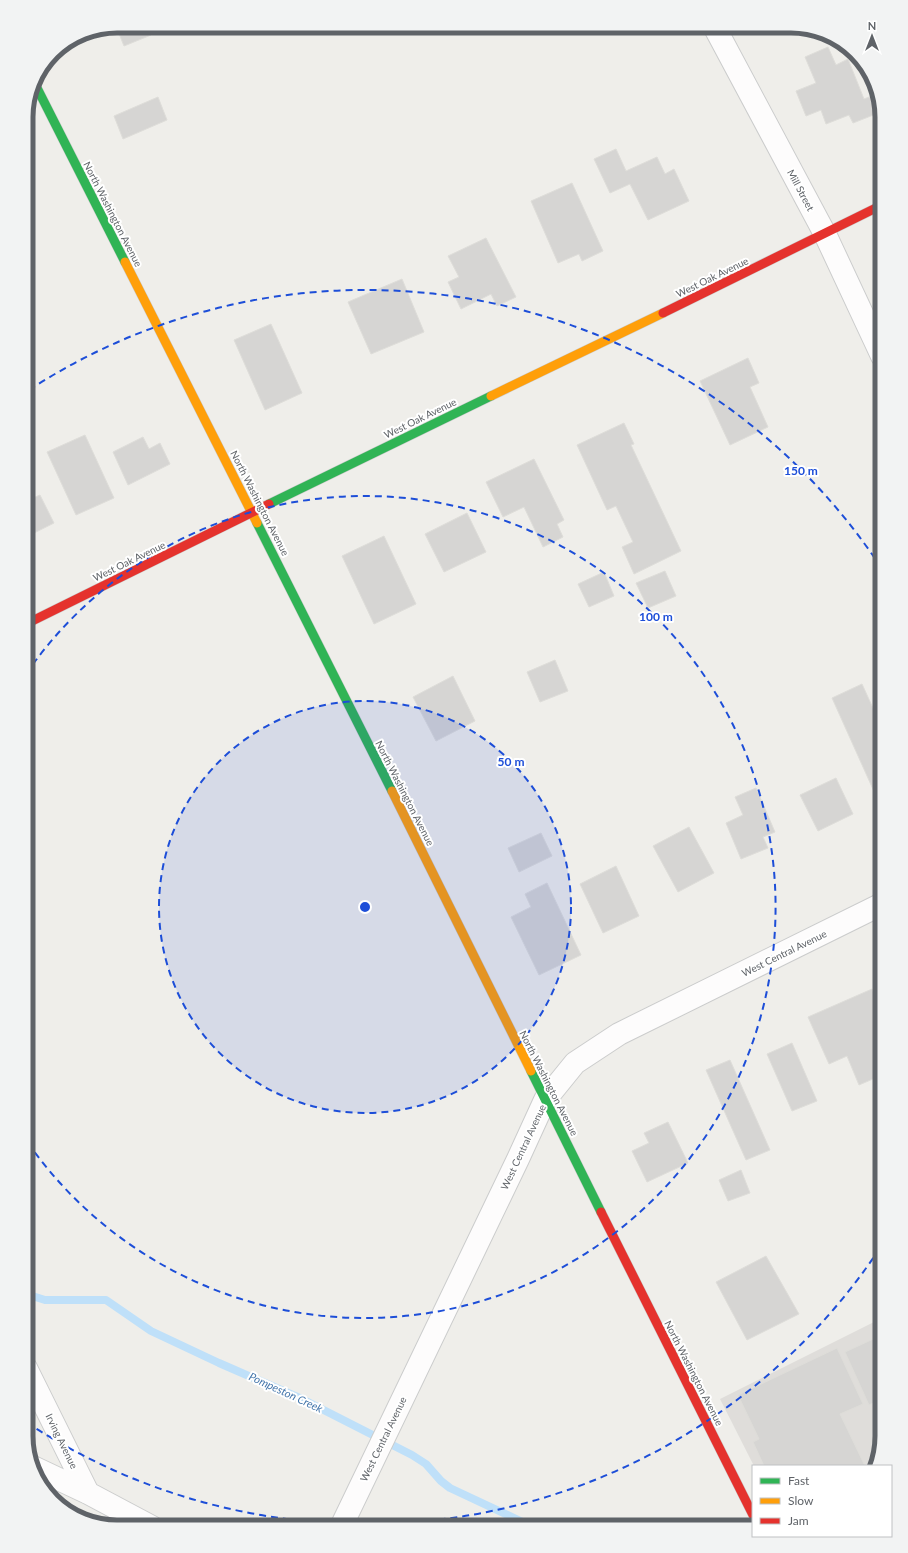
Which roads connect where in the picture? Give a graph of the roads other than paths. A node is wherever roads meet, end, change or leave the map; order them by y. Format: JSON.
{"nodes":[{"id":1,"x":718,"y":33,"type":"edge"},
{"id":2,"x":38,"y":89,"type":"edge"},
{"id":3,"x":875,"y":209,"type":"edge"},
{"id":4,"x":825,"y":234,"type":"junction"},
{"id":5,"x":875,"y":341,"type":"edge"},
{"id":6,"x":252,"y":512,"type":"junction"},
{"id":7,"x":33,"y":621,"type":"edge"},
{"id":8,"x":875,"y":907,"type":"edge"},
{"id":9,"x":545,"y":1100,"type":"junction"},
{"id":10,"x":33,"y":1382,"type":"edge"},
{"id":11,"x":41,"y":1471,"type":"edge"},
{"id":12,"x":88,"y":1493,"type":"junction"},
{"id":13,"x":752,"y":1513,"type":"edge"},
{"id":14,"x":139,"y":1520,"type":"edge"},
{"id":15,"x":344,"y":1520,"type":"edge"}],
"edges":[{"from":1,"to":4,"type":"street","name":"Mill Street"},
{"from":2,"to":6,"type":"street","name":"North Washington Avenue"},
{"from":3,"to":4,"type":"street","name":"West Oak Avenue"},
{"from":4,"to":5,"type":"street","name":"Mill Street"},
{"from":4,"to":6,"type":"street","name":"West Oak Avenue"},
{"from":6,"to":7,"type":"street","name":"West Oak Avenue"},
{"from":6,"to":9,"type":"street","name":"North Washington Avenue"},
{"from":8,"to":9,"type":"street","name":"West Central Avenue"},
{"from":9,"to":13,"type":"street","name":"North Washington Avenue"},
{"from":9,"to":15,"type":"street","name":"West Central Avenue"},
{"from":10,"to":12,"type":"street","name":"Irving Avenue"},
{"from":11,"to":12,"type":"street"},
{"from":12,"to":14,"type":"street"}]}
